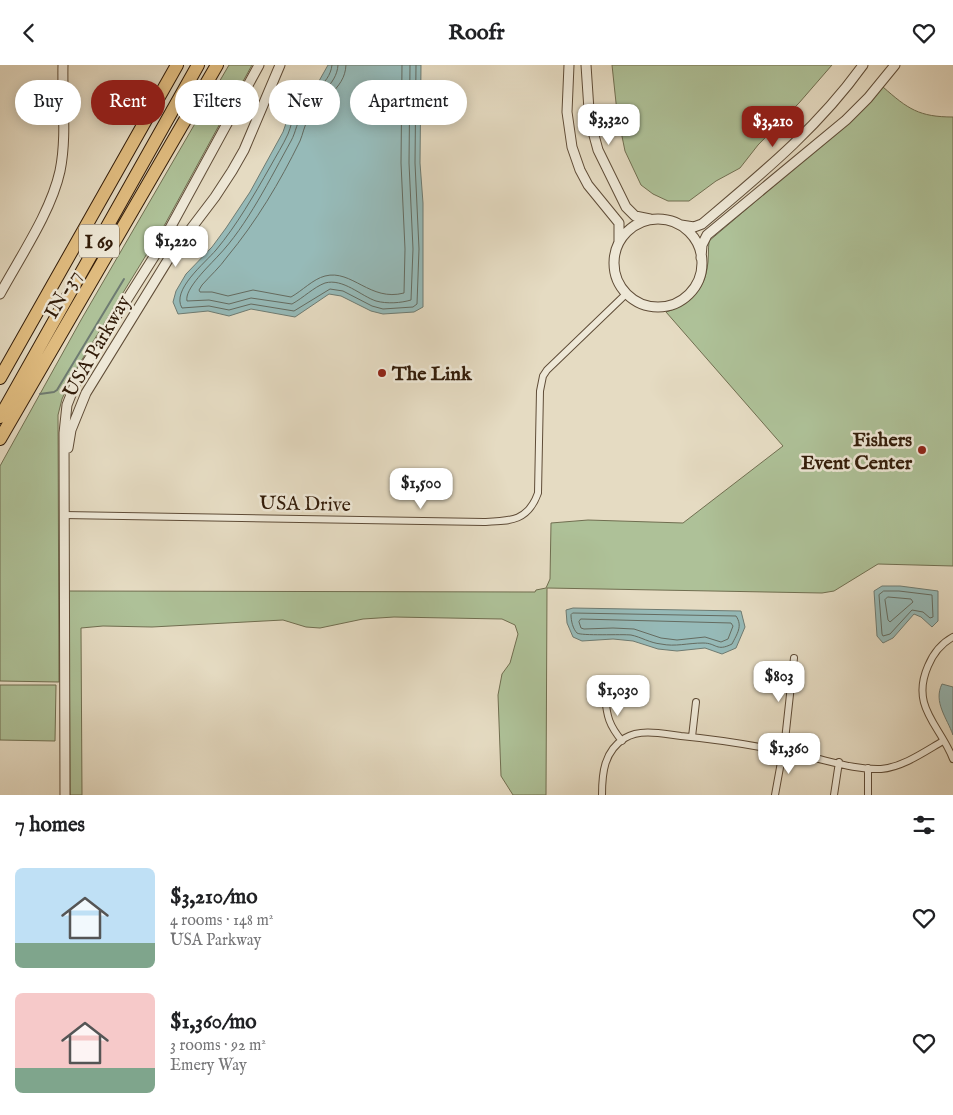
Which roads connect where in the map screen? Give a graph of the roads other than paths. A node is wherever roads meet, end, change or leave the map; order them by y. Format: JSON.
{"nodes":[{"id":1,"x":62,"y":65,"type":"edge"},
{"id":2,"x":177,"y":65,"type":"edge"},
{"id":3,"x":198,"y":65,"type":"edge"},
{"id":4,"x":217,"y":65,"type":"edge"},
{"id":5,"x":259,"y":65,"type":"edge"},
{"id":6,"x":280,"y":65,"type":"edge"},
{"id":7,"x":569,"y":65,"type":"edge"},
{"id":8,"x":586,"y":65,"type":"edge"},
{"id":9,"x":864,"y":65,"type":"edge"},
{"id":10,"x":895,"y":65,"type":"edge"},
{"id":11,"x":653,"y":220,"type":"junction"},
{"id":12,"x":674,"y":222,"type":"junction"},
{"id":13,"x":619,"y":242,"type":"junction"},
{"id":14,"x":701,"y":258,"type":"junction"},
{"id":15,"x":626,"y":294,"type":"junction"},
{"id":16,"x":0,"y":295,"type":"edge"},
{"id":17,"x":0,"y":378,"type":"edge"},
{"id":18,"x":0,"y":417,"type":"edge"},
{"id":19,"x":0,"y":439,"type":"edge"},
{"id":20,"x":64,"y":471,"type":"junction"},
{"id":21,"x":64,"y":515,"type":"junction"},
{"id":22,"x":953,"y":637,"type":"edge"},
{"id":23,"x":794,"y":658,"type":"dead end"},
{"id":24,"x":605,"y":697,"type":"dead end"},
{"id":25,"x":696,"y":702,"type":"dead end"},
{"id":26,"x":692,"y":737,"type":"junction"},
{"id":27,"x":622,"y":741,"type":"junction"},
{"id":28,"x":943,"y":741,"type":"junction"},
{"id":29,"x":783,"y":751,"type":"junction"},
{"id":30,"x":953,"y":759,"type":"edge"},
{"id":31,"x":839,"y":762,"type":"junction"},
{"id":32,"x":868,"y":768,"type":"junction"},
{"id":33,"x":65,"y":795,"type":"edge"},
{"id":34,"x":602,"y":795,"type":"edge"},
{"id":35,"x":775,"y":795,"type":"edge"},
{"id":36,"x":834,"y":795,"type":"edge"},
{"id":37,"x":868,"y":795,"type":"edge"}],
"edges":[{"from":1,"to":16,"type":"street"},
{"from":2,"to":17,"type":"highway","number":"I 69"},
{"from":3,"to":18,"type":"highway","number":"I 69"},
{"from":4,"to":19,"type":"highway","name":"IN-37"},
{"from":5,"to":20,"type":"street","name":"USA Parkway"},
{"from":6,"to":20,"type":"street","name":"USA Parkway"},
{"from":7,"to":13,"type":"street"},
{"from":8,"to":11,"type":"street"},
{"from":9,"to":12,"type":"street"},
{"from":10,"to":14,"type":"street"},
{"from":11,"to":12,"type":"street"},
{"from":11,"to":13,"type":"street"},
{"from":12,"to":14,"type":"street"},
{"from":13,"to":15,"type":"street"},
{"from":14,"to":15,"type":"street"},
{"from":15,"to":21,"type":"street","name":"USA Drive"},
{"from":20,"to":21,"type":"street","name":"USA Parkway"},
{"from":21,"to":33,"type":"street","name":"USA Parkway"},
{"from":22,"to":28,"type":"street"},
{"from":23,"to":29,"type":"street"},
{"from":24,"to":27,"type":"street"},
{"from":25,"to":26,"type":"street"},
{"from":26,"to":27,"type":"street"},
{"from":26,"to":29,"type":"street"},
{"from":27,"to":34,"type":"street"},
{"from":28,"to":30,"type":"street"},
{"from":28,"to":32,"type":"street"},
{"from":29,"to":31,"type":"street"},
{"from":29,"to":35,"type":"street"},
{"from":31,"to":32,"type":"street"},
{"from":31,"to":36,"type":"street"},
{"from":32,"to":37,"type":"street"}]}
